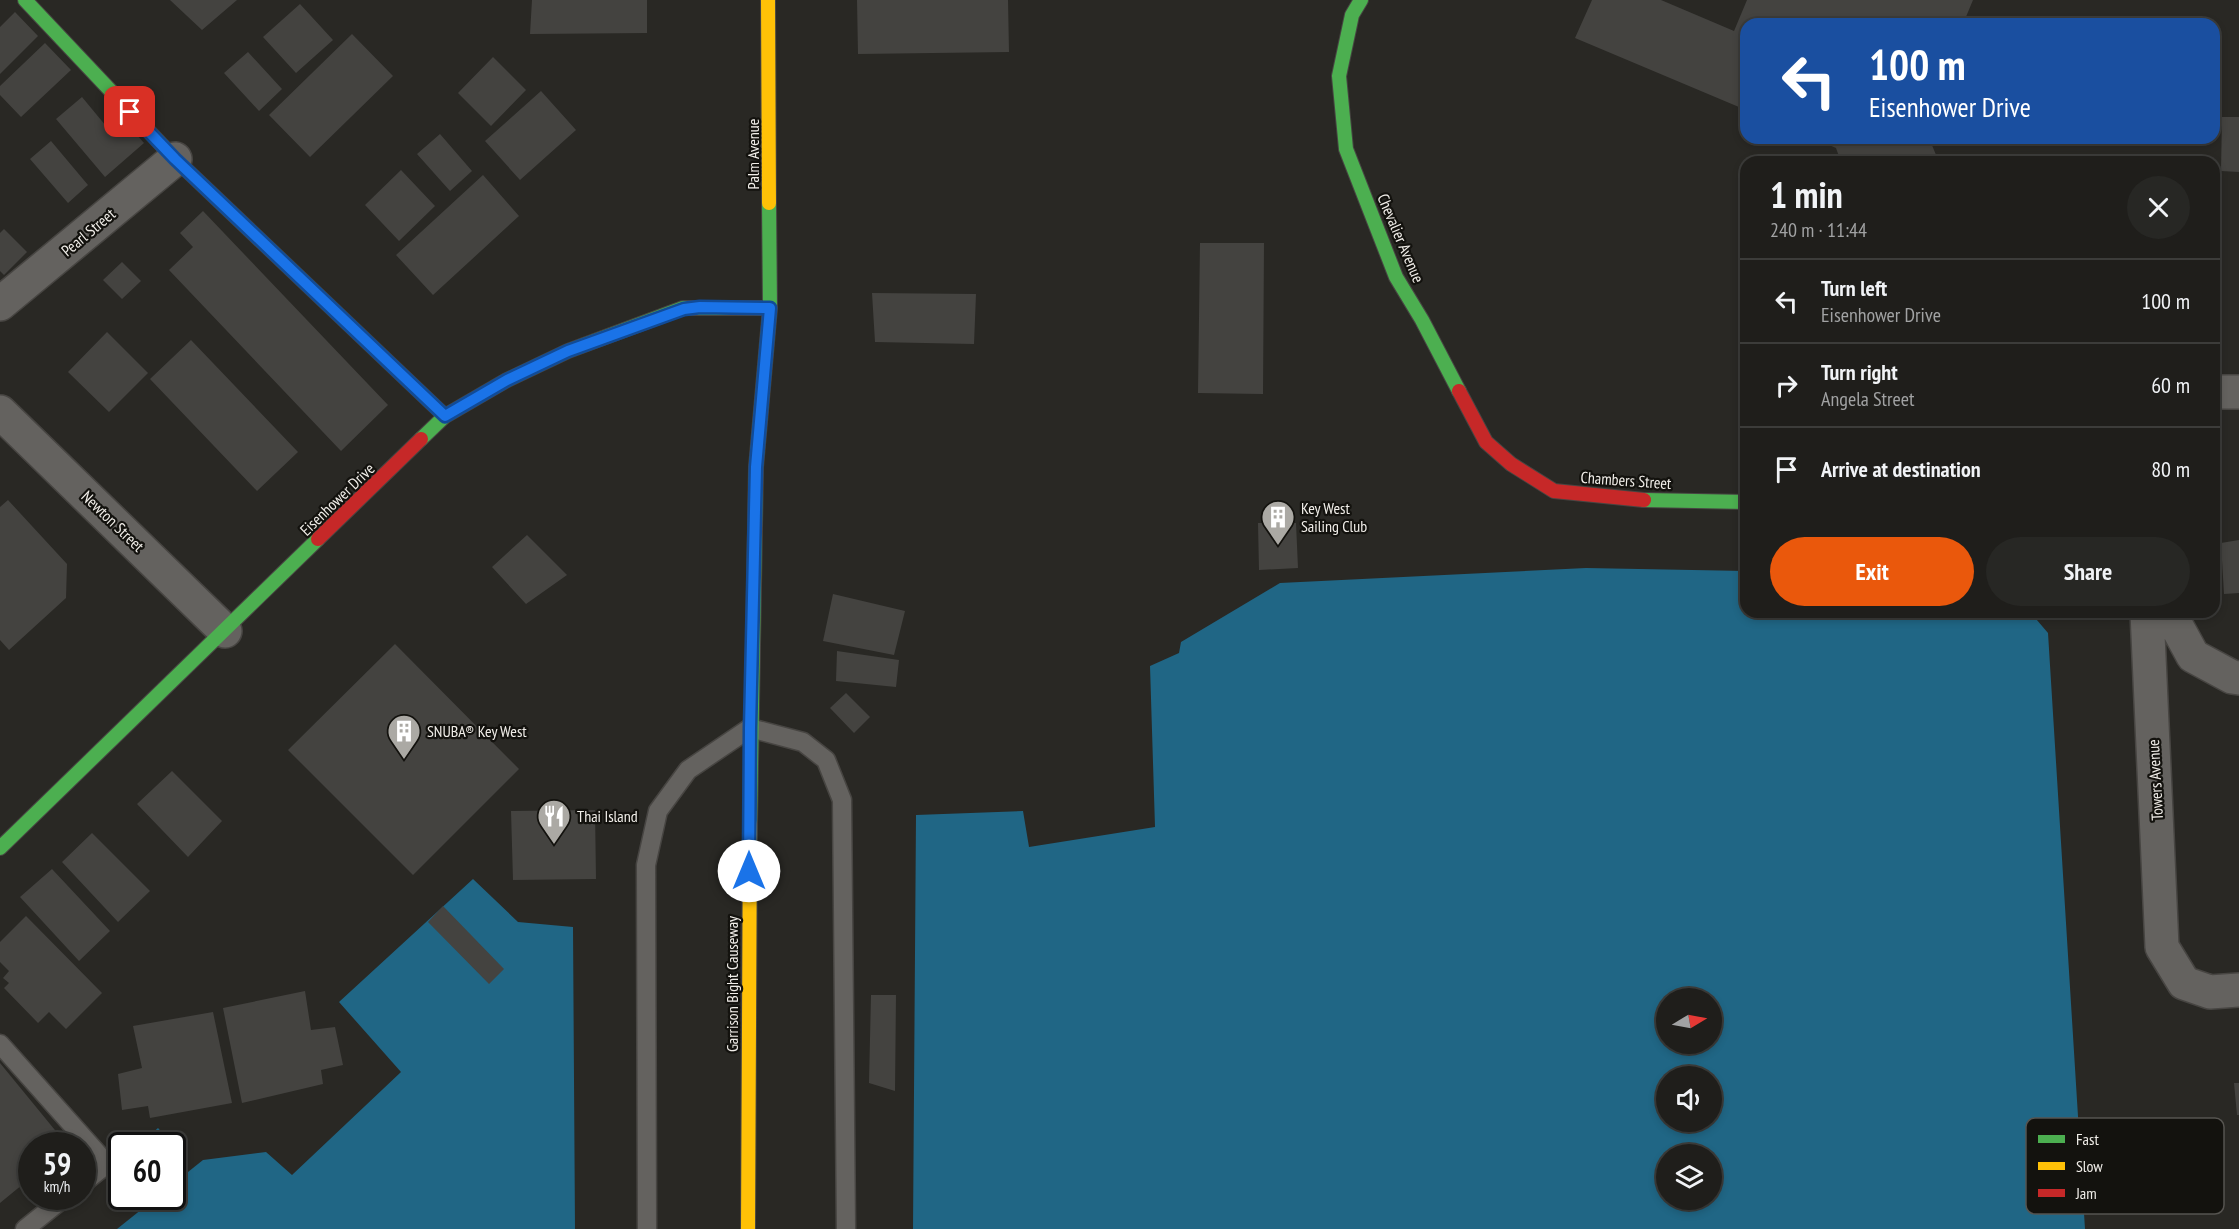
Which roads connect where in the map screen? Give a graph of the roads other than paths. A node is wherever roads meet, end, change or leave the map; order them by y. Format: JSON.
{"nodes":[{"id":1,"x":25,"y":0,"type":"edge"},
{"id":2,"x":768,"y":0,"type":"edge"},
{"id":3,"x":1361,"y":0,"type":"edge"},
{"id":4,"x":175,"y":159,"type":"junction"},
{"id":5,"x":0,"y":304,"type":"edge"},
{"id":6,"x":770,"y":308,"type":"junction"},
{"id":7,"x":2220,"y":392,"type":"edge"},
{"id":8,"x":2239,"y":392,"type":"edge"},
{"id":9,"x":0,"y":412,"type":"edge"},
{"id":10,"x":445,"y":416,"type":"junction"},
{"id":11,"x":1511,"y":464,"type":"joint"},
{"id":12,"x":1740,"y":502,"type":"edge"},
{"id":13,"x":2147,"y":618,"type":"edge"},
{"id":14,"x":2172,"y":618,"type":"edge"},
{"id":15,"x":225,"y":632,"type":"junction"},
{"id":16,"x":2239,"y":678,"type":"edge"},
{"id":17,"x":750,"y":728,"type":"junction"},
{"id":18,"x":0,"y":848,"type":"edge"},
{"id":19,"x":2239,"y":990,"type":"edge"},
{"id":20,"x":0,"y":1044,"type":"edge"},
{"id":21,"x":78,"y":1132,"type":"edge"},
{"id":22,"x":96,"y":1152,"type":"edge"},
{"id":23,"x":96,"y":1173,"type":"edge"},
{"id":24,"x":49,"y":1210,"type":"edge"},
{"id":25,"x":25,"y":1229,"type":"edge"},
{"id":26,"x":647,"y":1229,"type":"edge"},
{"id":27,"x":748,"y":1229,"type":"edge"},
{"id":28,"x":846,"y":1229,"type":"edge"}],
"edges":[{"from":1,"to":4,"type":"street"},
{"from":2,"to":6,"type":"street","name":"Palm Avenue"},
{"from":3,"to":11,"type":"street","name":"Chevalier Avenue"},
{"from":4,"to":5,"type":"street","name":"Pearl Street"},
{"from":4,"to":10,"type":"street"},
{"from":6,"to":10,"type":"street","name":"Eisenhower Drive"},
{"from":6,"to":17,"type":"street","name":"Garrison Bight Causeway"},
{"from":7,"to":8,"type":"street"},
{"from":9,"to":15,"type":"street","name":"Newton Street"},
{"from":10,"to":15,"type":"street","name":"Eisenhower Drive"},
{"from":11,"to":12,"type":"street","name":"Chambers Street"},
{"from":13,"to":19,"type":"street","name":"Towers Avenue"},
{"from":14,"to":16,"type":"street"},
{"from":15,"to":18,"type":"street","name":"Eisenhower Drive"},
{"from":17,"to":26,"type":"lane"},
{"from":17,"to":27,"type":"street","name":"Garrison Bight Causeway"},
{"from":17,"to":28,"type":"lane"},
{"from":20,"to":21,"type":"lane"},
{"from":22,"to":23,"type":"lane"},
{"from":24,"to":25,"type":"lane"}]}
